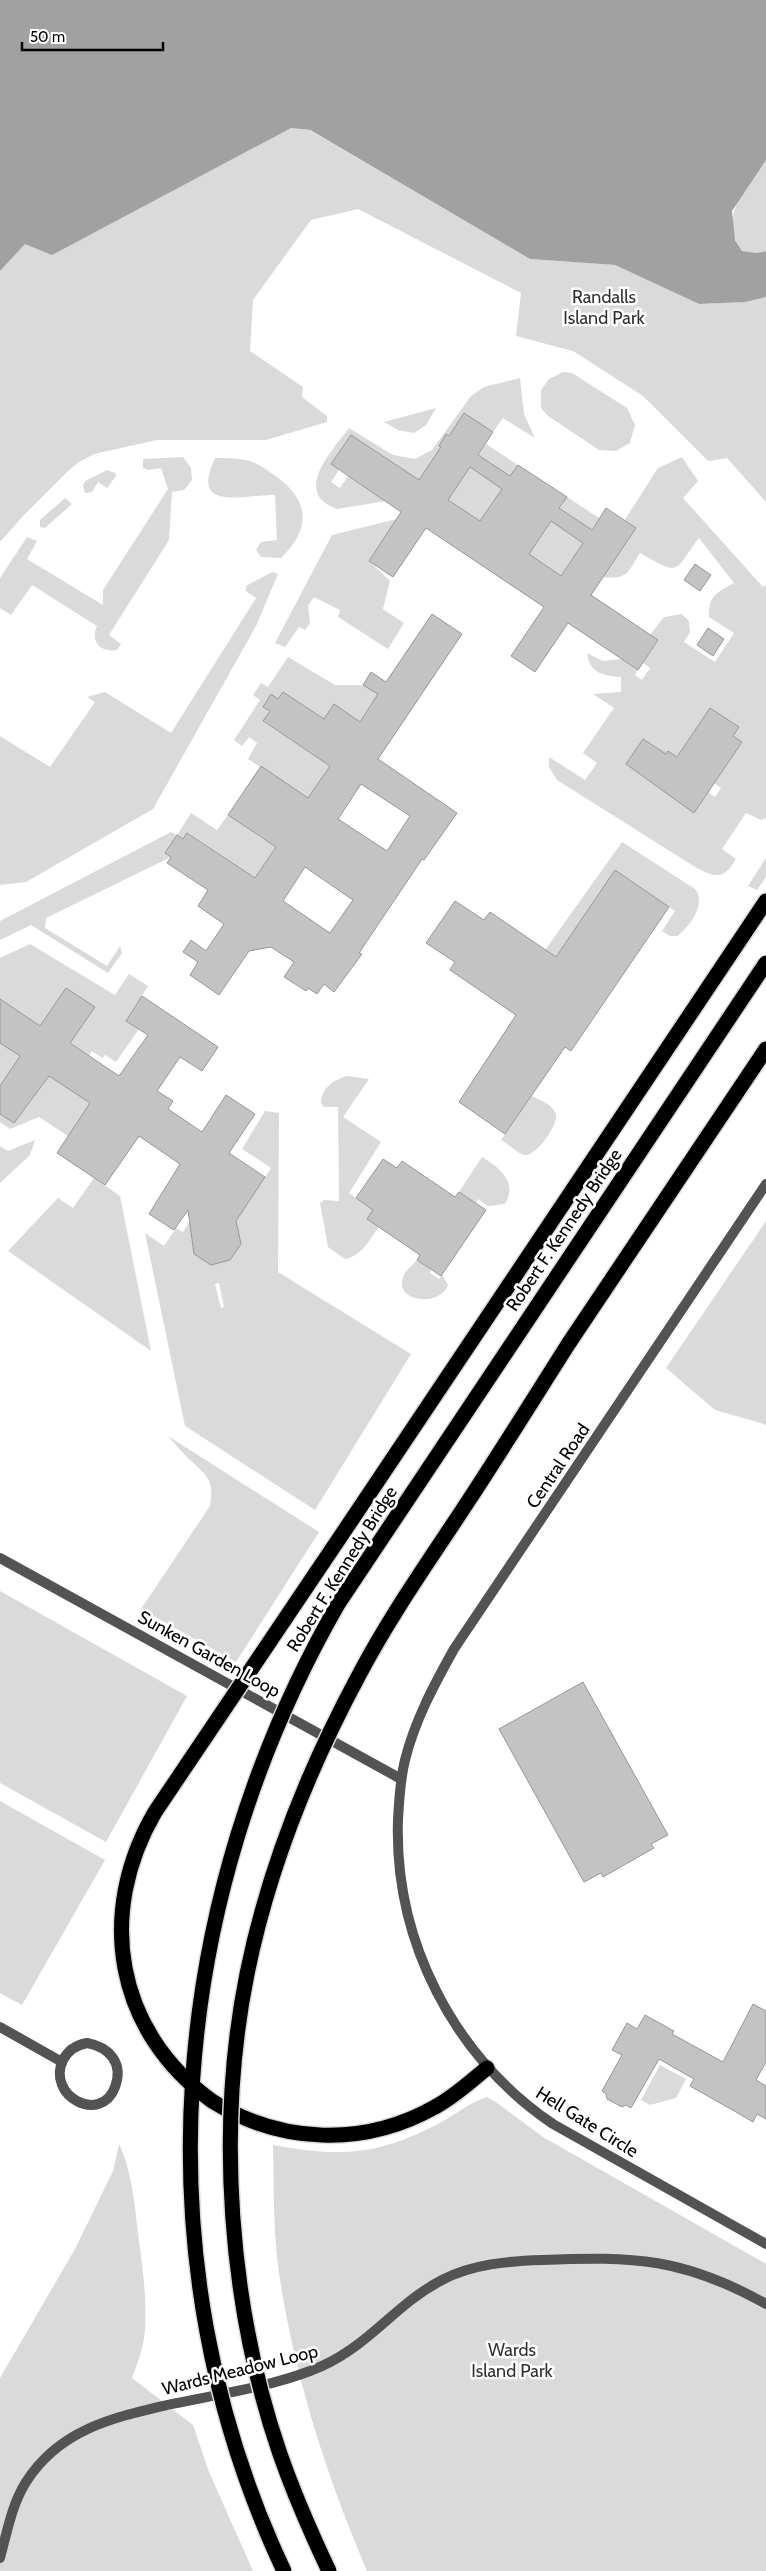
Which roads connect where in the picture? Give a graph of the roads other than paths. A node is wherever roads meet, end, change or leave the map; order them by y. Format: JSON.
{"nodes":[{"id":1,"x":766,"y":901,"type":"edge"},
{"id":2,"x":766,"y":963,"type":"edge"},
{"id":3,"x":766,"y":1049,"type":"edge"},
{"id":4,"x":766,"y":1184,"type":"edge"},
{"id":5,"x":0,"y":1558,"type":"edge"},
{"id":6,"x":401,"y":1779,"type":"junction"},
{"id":7,"x":0,"y":2027,"type":"edge"},
{"id":8,"x":62,"y":2062,"type":"junction"},
{"id":9,"x":487,"y":2068,"type":"junction"},
{"id":10,"x":766,"y":2244,"type":"edge"},
{"id":11,"x":766,"y":2304,"type":"edge"},
{"id":12,"x":0,"y":2558,"type":"edge"},
{"id":13,"x":284,"y":2571,"type":"edge"},
{"id":14,"x":329,"y":2571,"type":"edge"}],
"edges":[{"from":1,"to":9,"type":"highway","bridge":true},
{"from":2,"to":13,"type":"highway","name":"Robert F. Kennedy Bridge","bridge":true},
{"from":3,"to":14,"type":"highway","bridge":true},
{"from":4,"to":6,"type":"street","name":"Central Road"},
{"from":5,"to":6,"type":"street","name":"Sunken Garden Loop"},
{"from":6,"to":9,"type":"street","name":"Hell Gate Circle"},
{"from":7,"to":8,"type":"street"},
{"from":8,"to":8,"type":"street"},
{"from":9,"to":10,"type":"street","name":"Hell Gate Circle"},
{"from":11,"to":12,"type":"street","name":"Wards Meadow Loop"}]}
